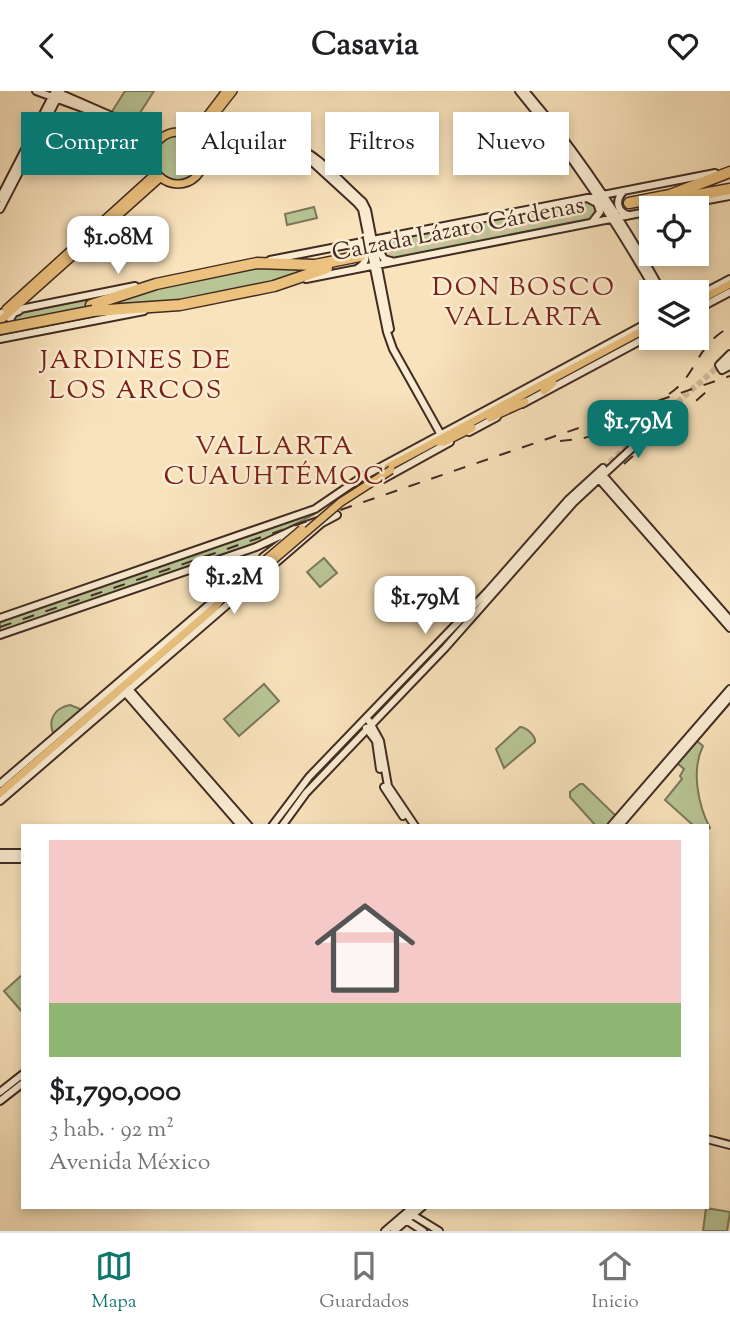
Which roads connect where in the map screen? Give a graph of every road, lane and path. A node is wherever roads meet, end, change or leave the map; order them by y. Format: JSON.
{"nodes":[{"id":1,"x":36,"y":91,"type":"edge"},
{"id":2,"x":226,"y":91,"type":"edge"},
{"id":3,"x":233,"y":91,"type":"edge"},
{"id":4,"x":519,"y":91,"type":"edge"},
{"id":5,"x":525,"y":91,"type":"edge"},
{"id":6,"x":57,"y":93,"type":"edge"},
{"id":7,"x":102,"y":112,"type":"edge"},
{"id":8,"x":211,"y":112,"type":"edge"},
{"id":9,"x":215,"y":112,"type":"edge"},
{"id":10,"x":311,"y":161,"type":"edge"},
{"id":11,"x":730,"y":171,"type":"edge"},
{"id":12,"x":715,"y":173,"type":"joint"},
{"id":13,"x":196,"y":175,"type":"edge"},
{"id":14,"x":158,"y":176,"type":"junction"},
{"id":15,"x":625,"y":191,"type":"junction"},
{"id":16,"x":730,"y":192,"type":"edge"},
{"id":17,"x":602,"y":196,"type":"junction"},
{"id":18,"x":0,"y":198,"type":"edge"},
{"id":19,"x":588,"y":199,"type":"junction"},
{"id":20,"x":709,"y":199,"type":"edge"},
{"id":21,"x":629,"y":208,"type":"junction"},
{"id":22,"x":0,"y":209,"type":"edge"},
{"id":23,"x":639,"y":209,"type":"edge"},
{"id":24,"x":616,"y":218,"type":"junction"},
{"id":25,"x":591,"y":223,"type":"junction"},
{"id":26,"x":404,"y":234,"type":"junction"},
{"id":27,"x":370,"y":241,"type":"junction"},
{"id":28,"x":349,"y":245,"type":"junction"},
{"id":29,"x":395,"y":261,"type":"junction"},
{"id":30,"x":257,"y":263,"type":"junction"},
{"id":31,"x":375,"y":265,"type":"junction"},
{"id":32,"x":356,"y":269,"type":"junction"},
{"id":33,"x":176,"y":279,"type":"junction"},
{"id":34,"x":650,"y":280,"type":"edge"},
{"id":35,"x":655,"y":280,"type":"edge"},
{"id":36,"x":729,"y":284,"type":"edge"},
{"id":37,"x":274,"y":286,"type":"junction"},
{"id":38,"x":709,"y":296,"type":"edge"},
{"id":39,"x":180,"y":305,"type":"junction"},
{"id":40,"x":34,"y":306,"type":"junction"},
{"id":41,"x":92,"y":308,"type":"junction"},
{"id":42,"x":12,"y":311,"type":"junction"},
{"id":43,"x":0,"y":317,"type":"edge"},
{"id":44,"x":0,"y":329,"type":"edge"},
{"id":45,"x":37,"y":332,"type":"junction"},
{"id":46,"x":639,"y":334,"type":"edge"},
{"id":47,"x":639,"y":334,"type":"edge"},
{"id":48,"x":639,"y":335,"type":"edge"},
{"id":49,"x":639,"y":335,"type":"edge"},
{"id":50,"x":0,"y":339,"type":"edge"},
{"id":51,"x":553,"y":383,"type":"junction"},
{"id":52,"x":544,"y":391,"type":"junction"},
{"id":53,"x":525,"y":402,"type":"junction"},
{"id":54,"x":490,"y":418,"type":"dead end"},
{"id":55,"x":660,"y":422,"type":"dead end"},
{"id":56,"x":456,"y":425,"type":"joint"},
{"id":57,"x":472,"y":428,"type":"dead end"},
{"id":58,"x":440,"y":437,"type":"junction"},
{"id":59,"x":600,"y":472,"type":"junction"},
{"id":60,"x":608,"y":486,"type":"junction"},
{"id":61,"x":344,"y":489,"type":"junction"},
{"id":62,"x":574,"y":502,"type":"junction"},
{"id":63,"x":308,"y":535,"type":"junction"},
{"id":64,"x":222,"y":542,"type":"junction"},
{"id":65,"x":224,"y":558,"type":"junction"},
{"id":66,"x":0,"y":618,"type":"edge"},
{"id":67,"x":730,"y":620,"type":"edge"},
{"id":68,"x":459,"y":621,"type":"junction"},
{"id":69,"x":730,"y":628,"type":"edge"},
{"id":70,"x":0,"y":635,"type":"edge"},
{"id":71,"x":437,"y":644,"type":"junction"},
{"id":72,"x":445,"y":648,"type":"junction"},
{"id":73,"x":424,"y":669,"type":"junction"},
{"id":74,"x":123,"y":687,"type":"junction"},
{"id":75,"x":730,"y":689,"type":"edge"},
{"id":76,"x":730,"y":697,"type":"edge"},
{"id":77,"x":91,"y":723,"type":"junction"},
{"id":78,"x":367,"y":724,"type":"junction"},
{"id":79,"x":78,"y":726,"type":"junction"},
{"id":80,"x":0,"y":784,"type":"edge"},
{"id":81,"x":0,"y":793,"type":"edge"},
{"id":82,"x":0,"y":801,"type":"edge"},
{"id":83,"x":239,"y":824,"type":"edge"},
{"id":84,"x":247,"y":824,"type":"edge"},
{"id":85,"x":273,"y":824,"type":"edge"},
{"id":86,"x":283,"y":824,"type":"edge"},
{"id":87,"x":411,"y":824,"type":"edge"},
{"id":88,"x":613,"y":824,"type":"edge"},
{"id":89,"x":621,"y":824,"type":"edge"},
{"id":90,"x":0,"y":853,"type":"edge"},
{"id":91,"x":21,"y":853,"type":"edge"},
{"id":92,"x":0,"y":859,"type":"edge"},
{"id":93,"x":21,"y":859,"type":"edge"},
{"id":94,"x":21,"y":1076,"type":"edge"},
{"id":95,"x":21,"y":1085,"type":"edge"},
{"id":96,"x":0,"y":1092,"type":"edge"},
{"id":97,"x":0,"y":1101,"type":"edge"},
{"id":98,"x":709,"y":1140,"type":"edge"},
{"id":99,"x":730,"y":1145,"type":"edge"},
{"id":100,"x":412,"y":1211,"type":"edge"},
{"id":101,"x":404,"y":1219,"type":"junction"},
{"id":102,"x":385,"y":1231,"type":"edge"},
{"id":103,"x":394,"y":1231,"type":"edge"},
{"id":104,"x":423,"y":1231,"type":"edge"},
{"id":105,"x":439,"y":1231,"type":"edge"}],
"edges":[{"from":1,"to":6,"type":"street"},
{"from":2,"to":8,"type":"main road"},
{"from":3,"to":9,"type":"main road"},
{"from":4,"to":17,"type":"street"},
{"from":5,"to":17,"type":"street"},
{"from":6,"to":7,"type":"street"},
{"from":6,"to":18,"type":"street"},
{"from":6,"to":22,"type":"street"},
{"from":10,"to":27,"type":"street"},
{"from":11,"to":12,"type":"highway"},
{"from":11,"to":21,"type":"highway","name":"Calzada Lázaro Cárdenas"},
{"from":12,"to":15,"type":"street","name":"Calzada Lázaro Cárdenas"},
{"from":13,"to":14,"type":"main road"},
{"from":14,"to":42,"type":"main road"},
{"from":14,"to":43,"type":"main road"},
{"from":15,"to":17,"type":"street","name":"Calzada Lázaro Cárdenas"},
{"from":15,"to":21,"type":"street"},
{"from":16,"to":20,"type":"highway"},
{"from":16,"to":21,"type":"highway","name":"Calzada Lázaro Cárdenas"},
{"from":17,"to":19,"type":"street","name":"Calzada Lázaro Cárdenas"},
{"from":17,"to":24,"type":"street"},
{"from":19,"to":25,"type":"street"},
{"from":19,"to":26,"type":"street","name":"Calzada Lázaro Cárdenas"},
{"from":21,"to":23,"type":"street","name":"Calzada Lázaro Cárdenas"},
{"from":21,"to":24,"type":"street","name":"Calzada Lázaro Cárdenas"},
{"from":24,"to":25,"type":"street","name":"Calzada Lázaro Cárdenas"},
{"from":24,"to":34,"type":"street"},
{"from":24,"to":35,"type":"street"},
{"from":25,"to":29,"type":"street","name":"Calzada Lázaro Cárdenas"},
{"from":26,"to":27,"type":"street","name":"Calzada Lázaro Cárdenas"},
{"from":26,"to":29,"type":"street"},
{"from":27,"to":28,"type":"street","name":"Calzada Lázaro Cárdenas"},
{"from":27,"to":31,"type":"street"},
{"from":28,"to":30,"type":"street","name":"Calzada Lázaro Cárdenas"},
{"from":28,"to":32,"type":"street"},
{"from":29,"to":31,"type":"street","name":"Calzada Lázaro Cárdenas"},
{"from":30,"to":33,"type":"highway","name":"Calzada Lázaro Cárdenas"},
{"from":30,"to":37,"type":"highway","name":"Calzada Lázaro Cárdenas"},
{"from":31,"to":32,"type":"street","name":"Calzada Lázaro Cárdenas"},
{"from":31,"to":58,"type":"street"},
{"from":32,"to":37,"type":"street","name":"Calzada Lázaro Cárdenas"},
{"from":33,"to":40,"type":"street","name":"Calzada Lázaro Cárdenas"},
{"from":33,"to":41,"type":"highway","name":"Calzada Lázaro Cárdenas"},
{"from":36,"to":38,"type":"main road"},
{"from":37,"to":39,"type":"highway","name":"Calzada Lázaro Cárdenas"},
{"from":39,"to":41,"type":"highway","name":"Calzada Lázaro Cárdenas"},
{"from":39,"to":45,"type":"street","name":"Calzada Lázaro Cárdenas"},
{"from":40,"to":42,"type":"street","name":"Calzada Lázaro Cárdenas"},
{"from":40,"to":45,"type":"street"},
{"from":41,"to":43,"type":"highway","name":"Calzada Lázaro Cárdenas"},
{"from":41,"to":44,"type":"highway","name":"Calzada Lázaro Cárdenas","bridge":true},
{"from":42,"to":43,"type":"main road"},
{"from":45,"to":50,"type":"street","name":"Calzada Lázaro Cárdenas"},
{"from":46,"to":56,"type":"street"},
{"from":47,"to":58,"type":"main road"},
{"from":48,"to":51,"type":"main road"},
{"from":49,"to":52,"type":"street"},
{"from":51,"to":52,"type":"main road"},
{"from":51,"to":58,"type":"main road"},
{"from":52,"to":53,"type":"street"},
{"from":53,"to":54,"type":"main road"},
{"from":53,"to":61,"type":"street"},
{"from":55,"to":59,"type":"street"},
{"from":56,"to":58,"type":"main road"},
{"from":57,"to":58,"type":"main road"},
{"from":58,"to":61,"type":"street"},
{"from":58,"to":74,"type":"main road","bridge":true},
{"from":59,"to":60,"type":"street"},
{"from":59,"to":62,"type":"street"},
{"from":59,"to":62,"type":"street"},
{"from":59,"to":68,"type":"street"},
{"from":60,"to":67,"type":"street"},
{"from":60,"to":69,"type":"street"},
{"from":61,"to":64,"type":"street"},
{"from":62,"to":72,"type":"street"},
{"from":63,"to":65,"type":"street"},
{"from":63,"to":74,"type":"street"},
{"from":63,"to":74,"type":"street"},
{"from":64,"to":65,"type":"street"},
{"from":64,"to":66,"type":"street"},
{"from":65,"to":70,"type":"street"},
{"from":68,"to":71,"type":"street"},
{"from":68,"to":72,"type":"street"},
{"from":71,"to":73,"type":"street"},
{"from":71,"to":78,"type":"street"},
{"from":72,"to":73,"type":"street"},
{"from":73,"to":78,"type":"street"},
{"from":74,"to":77,"type":"street"},
{"from":74,"to":79,"type":"main road"},
{"from":74,"to":80,"type":"street"},
{"from":74,"to":83,"type":"street"},
{"from":74,"to":84,"type":"street"},
{"from":75,"to":88,"type":"street"},
{"from":76,"to":89,"type":"street"},
{"from":77,"to":79,"type":"main road"},
{"from":77,"to":82,"type":"street"},
{"from":78,"to":85,"type":"street"},
{"from":78,"to":86,"type":"street"},
{"from":78,"to":87,"type":"street"},
{"from":79,"to":81,"type":"main road"},
{"from":90,"to":91,"type":"street"},
{"from":92,"to":93,"type":"street"},
{"from":94,"to":96,"type":"street"},
{"from":95,"to":97,"type":"street"},
{"from":98,"to":99,"type":"street"},
{"from":100,"to":101,"type":"street"},
{"from":100,"to":105,"type":"street"},
{"from":101,"to":102,"type":"street"},
{"from":101,"to":103,"type":"street"},
{"from":101,"to":104,"type":"street"}]}
